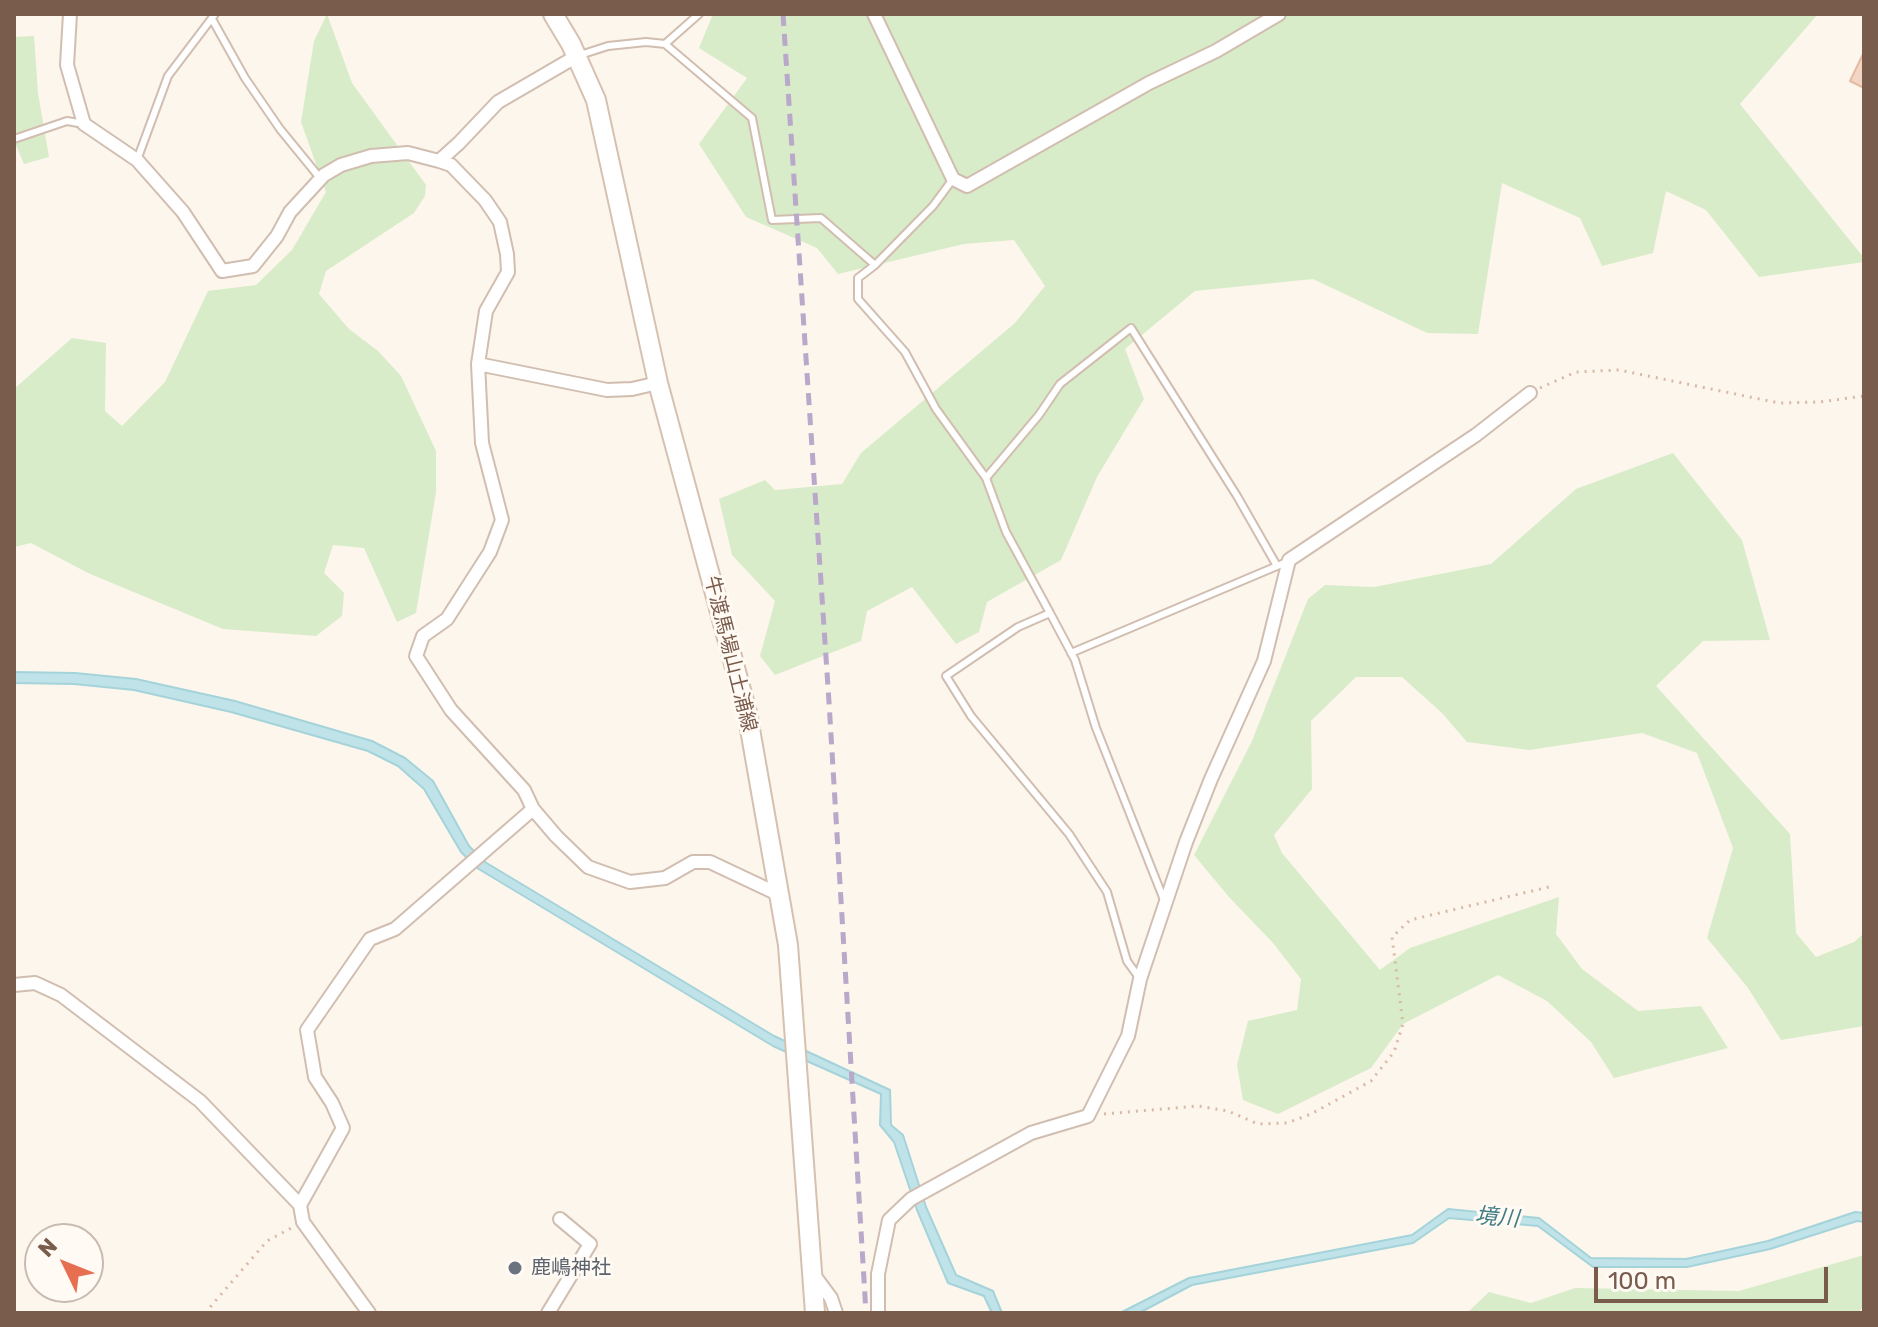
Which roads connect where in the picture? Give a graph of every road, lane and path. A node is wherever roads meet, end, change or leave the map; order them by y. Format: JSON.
{"nodes":[{"id":1,"x":70,"y":14,"type":"edge"},
{"id":2,"x":553,"y":14,"type":"edge"},
{"id":3,"x":699,"y":14,"type":"edge"},
{"id":4,"x":874,"y":14,"type":"edge"},
{"id":5,"x":1279,"y":14,"type":"edge"},
{"id":6,"x":214,"y":17,"type":"edge"},
{"id":7,"x":665,"y":44,"type":"junction"},
{"id":8,"x":577,"y":56,"type":"junction"},
{"id":9,"x":84,"y":124,"type":"junction"},
{"id":10,"x":14,"y":139,"type":"edge"},
{"id":11,"x":137,"y":160,"type":"junction"},
{"id":12,"x":439,"y":161,"type":"junction"},
{"id":13,"x":320,"y":178,"type":"junction"},
{"id":14,"x":953,"y":179,"type":"junction"},
{"id":15,"x":875,"y":265,"type":"junction"},
{"id":16,"x":478,"y":364,"type":"junction"},
{"id":17,"x":658,"y":383,"type":"junction"},
{"id":18,"x":1530,"y":393,"type":"joint"},
{"id":19,"x":1864,"y":396,"type":"edge"},
{"id":20,"x":986,"y":478,"type":"junction"},
{"id":21,"x":1283,"y":563,"type":"junction"},
{"id":22,"x":1050,"y":613,"type":"junction"},
{"id":23,"x":1071,"y":653,"type":"junction"},
{"id":24,"x":533,"y":809,"type":"junction"},
{"id":25,"x":1553,"y":886,"type":"dead end"},
{"id":26,"x":780,"y":895,"type":"junction"},
{"id":27,"x":1165,"y":903,"type":"junction"},
{"id":28,"x":1140,"y":979,"type":"junction"},
{"id":29,"x":14,"y":985,"type":"edge"},
{"id":30,"x":1088,"y":1116,"type":"junction"},
{"id":31,"x":300,"y":1205,"type":"junction"},
{"id":32,"x":560,"y":1219,"type":"dead end"},
{"id":33,"x":303,"y":1222,"type":"junction"},
{"id":34,"x":814,"y":1275,"type":"junction"},
{"id":35,"x":205,"y":1313,"type":"edge"},
{"id":36,"x":369,"y":1313,"type":"edge"},
{"id":37,"x":548,"y":1313,"type":"edge"},
{"id":38,"x":815,"y":1313,"type":"edge"},
{"id":39,"x":836,"y":1313,"type":"edge"},
{"id":40,"x":878,"y":1313,"type":"edge"}],
"edges":[{"from":1,"to":9,"type":"street"},
{"from":2,"to":8,"type":"main road","name":"牛渡馬場山土浦線"},
{"from":3,"to":7,"type":"lane"},
{"from":4,"to":14,"type":"street"},
{"from":5,"to":14,"type":"street"},
{"from":6,"to":11,"type":"lane"},
{"from":6,"to":13,"type":"lane"},
{"from":7,"to":8,"type":"lane"},
{"from":7,"to":15,"type":"lane"},
{"from":8,"to":12,"type":"street"},
{"from":8,"to":17,"type":"main road","name":"牛渡馬場山土浦線"},
{"from":9,"to":10,"type":"lane"},
{"from":9,"to":11,"type":"street"},
{"from":11,"to":13,"type":"street"},
{"from":12,"to":13,"type":"street"},
{"from":12,"to":16,"type":"street"},
{"from":14,"to":15,"type":"lane"},
{"from":15,"to":20,"type":"lane"},
{"from":16,"to":17,"type":"street"},
{"from":16,"to":24,"type":"street"},
{"from":17,"to":26,"type":"main road","name":"牛渡馬場山土浦線"},
{"from":18,"to":19,"type":"path"},
{"from":18,"to":21,"type":"street"},
{"from":20,"to":21,"type":"lane"},
{"from":20,"to":22,"type":"lane"},
{"from":21,"to":23,"type":"lane"},
{"from":21,"to":27,"type":"street"},
{"from":22,"to":23,"type":"lane"},
{"from":22,"to":28,"type":"lane"},
{"from":23,"to":27,"type":"lane"},
{"from":24,"to":26,"type":"street"},
{"from":24,"to":31,"type":"street"},
{"from":25,"to":30,"type":"path"},
{"from":26,"to":34,"type":"main road","name":"牛渡馬場山土浦線"},
{"from":27,"to":28,"type":"street"},
{"from":28,"to":30,"type":"street"},
{"from":29,"to":31,"type":"street"},
{"from":30,"to":40,"type":"street"},
{"from":31,"to":33,"type":"street"},
{"from":32,"to":37,"type":"street"},
{"from":33,"to":35,"type":"path"},
{"from":33,"to":36,"type":"street"},
{"from":34,"to":38,"type":"main road","name":"牛渡馬場山土浦線"},
{"from":34,"to":39,"type":"street"}]}
